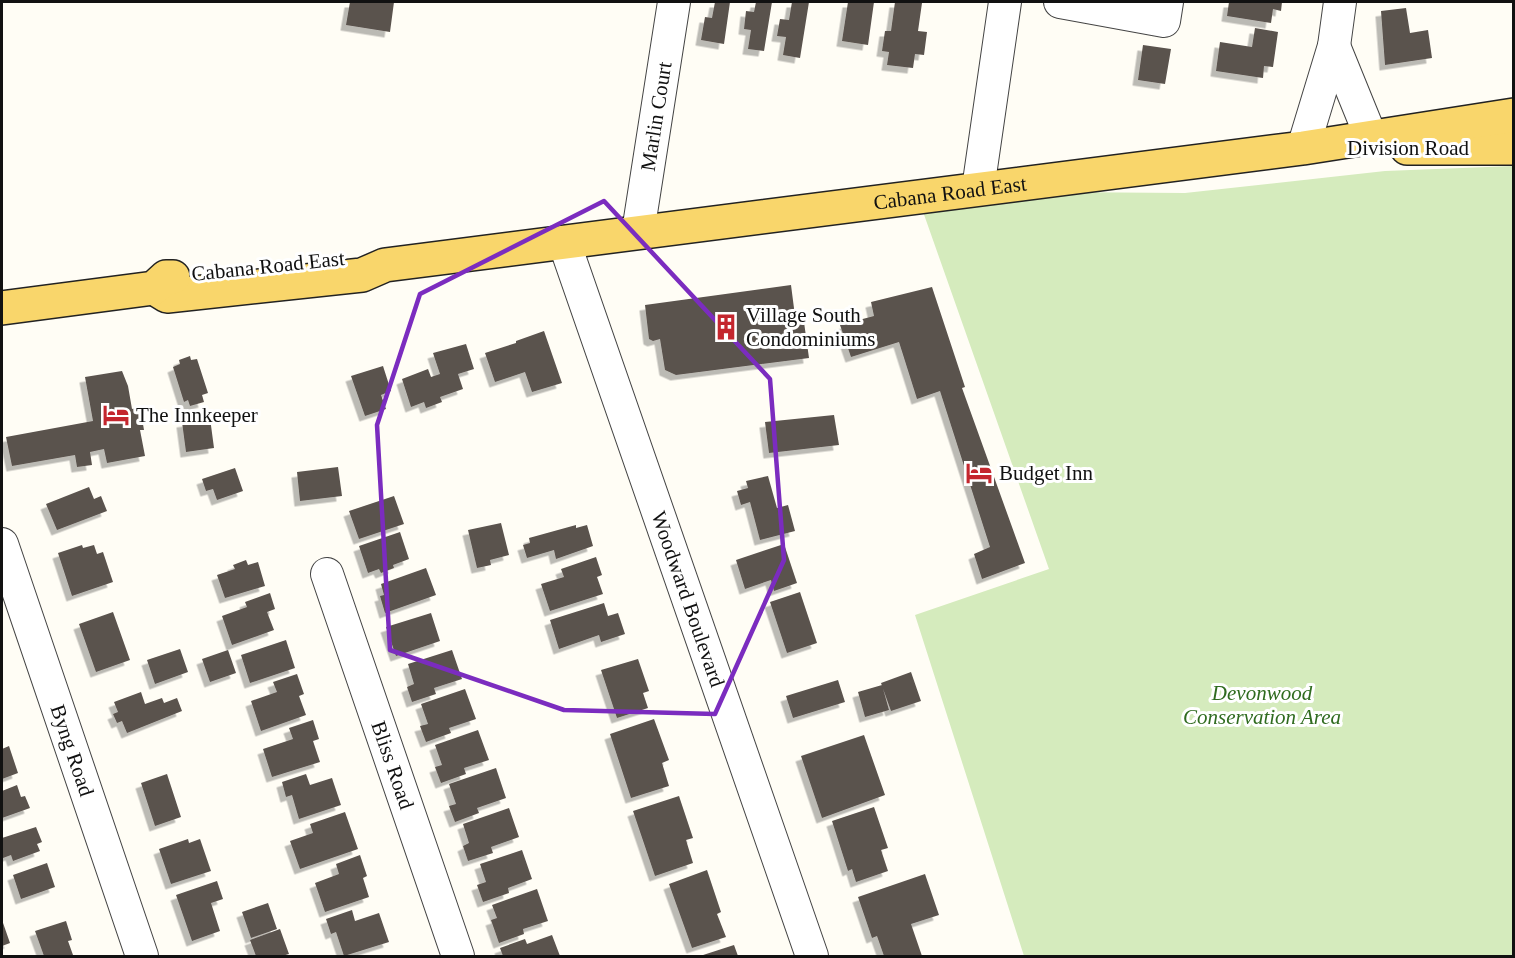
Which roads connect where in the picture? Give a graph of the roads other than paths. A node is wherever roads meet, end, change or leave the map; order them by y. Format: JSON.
{"nodes":[{"id":1,"x":674,"y":2,"type":"edge"},
{"id":2,"x":1005,"y":2,"type":"edge"},
{"id":3,"x":1059,"y":2,"type":"edge"},
{"id":4,"x":1340,"y":2,"type":"edge"},
{"id":5,"x":1165,"y":11,"type":"edge"},
{"id":6,"x":1334,"y":46,"type":"junction"},
{"id":7,"x":1514,"y":115,"type":"edge"},
{"id":8,"x":1371,"y":137,"type":"junction"},
{"id":9,"x":1303,"y":147,"type":"junction"},
{"id":10,"x":1514,"y":148,"type":"edge"},
{"id":11,"x":978,"y":189,"type":"junction"},
{"id":12,"x":638,"y":232,"type":"junction"},
{"id":13,"x":564,"y":242,"type":"junction"},
{"id":14,"x":2,"y":308,"type":"edge"},
{"id":15,"x":2,"y":544,"type":"edge"},
{"id":16,"x":327,"y":574,"type":"dead end"},
{"id":17,"x":142,"y":957,"type":"edge"},
{"id":18,"x":459,"y":957,"type":"edge"},
{"id":19,"x":812,"y":957,"type":"edge"}],
"edges":[{"from":1,"to":12,"type":"street","name":"Marlin Court"},
{"from":2,"to":11,"type":"street"},
{"from":3,"to":5,"type":"street"},
{"from":4,"to":6,"type":"street"},
{"from":6,"to":8,"type":"street"},
{"from":6,"to":9,"type":"street"},
{"from":7,"to":8,"type":"main road","name":"Cabana Road East"},
{"from":8,"to":9,"type":"main road","name":"Cabana Road East"},
{"from":9,"to":10,"type":"main road","name":"Division Road"},
{"from":9,"to":11,"type":"main road","name":"Cabana Road East"},
{"from":11,"to":12,"type":"main road","name":"Cabana Road East"},
{"from":12,"to":13,"type":"main road","name":"Cabana Road East"},
{"from":13,"to":14,"type":"main road","name":"Cabana Road East"},
{"from":13,"to":19,"type":"street","name":"Woodward Boulevard"},
{"from":15,"to":17,"type":"street","name":"Byng Road"},
{"from":16,"to":18,"type":"street","name":"Bliss Road"}]}
